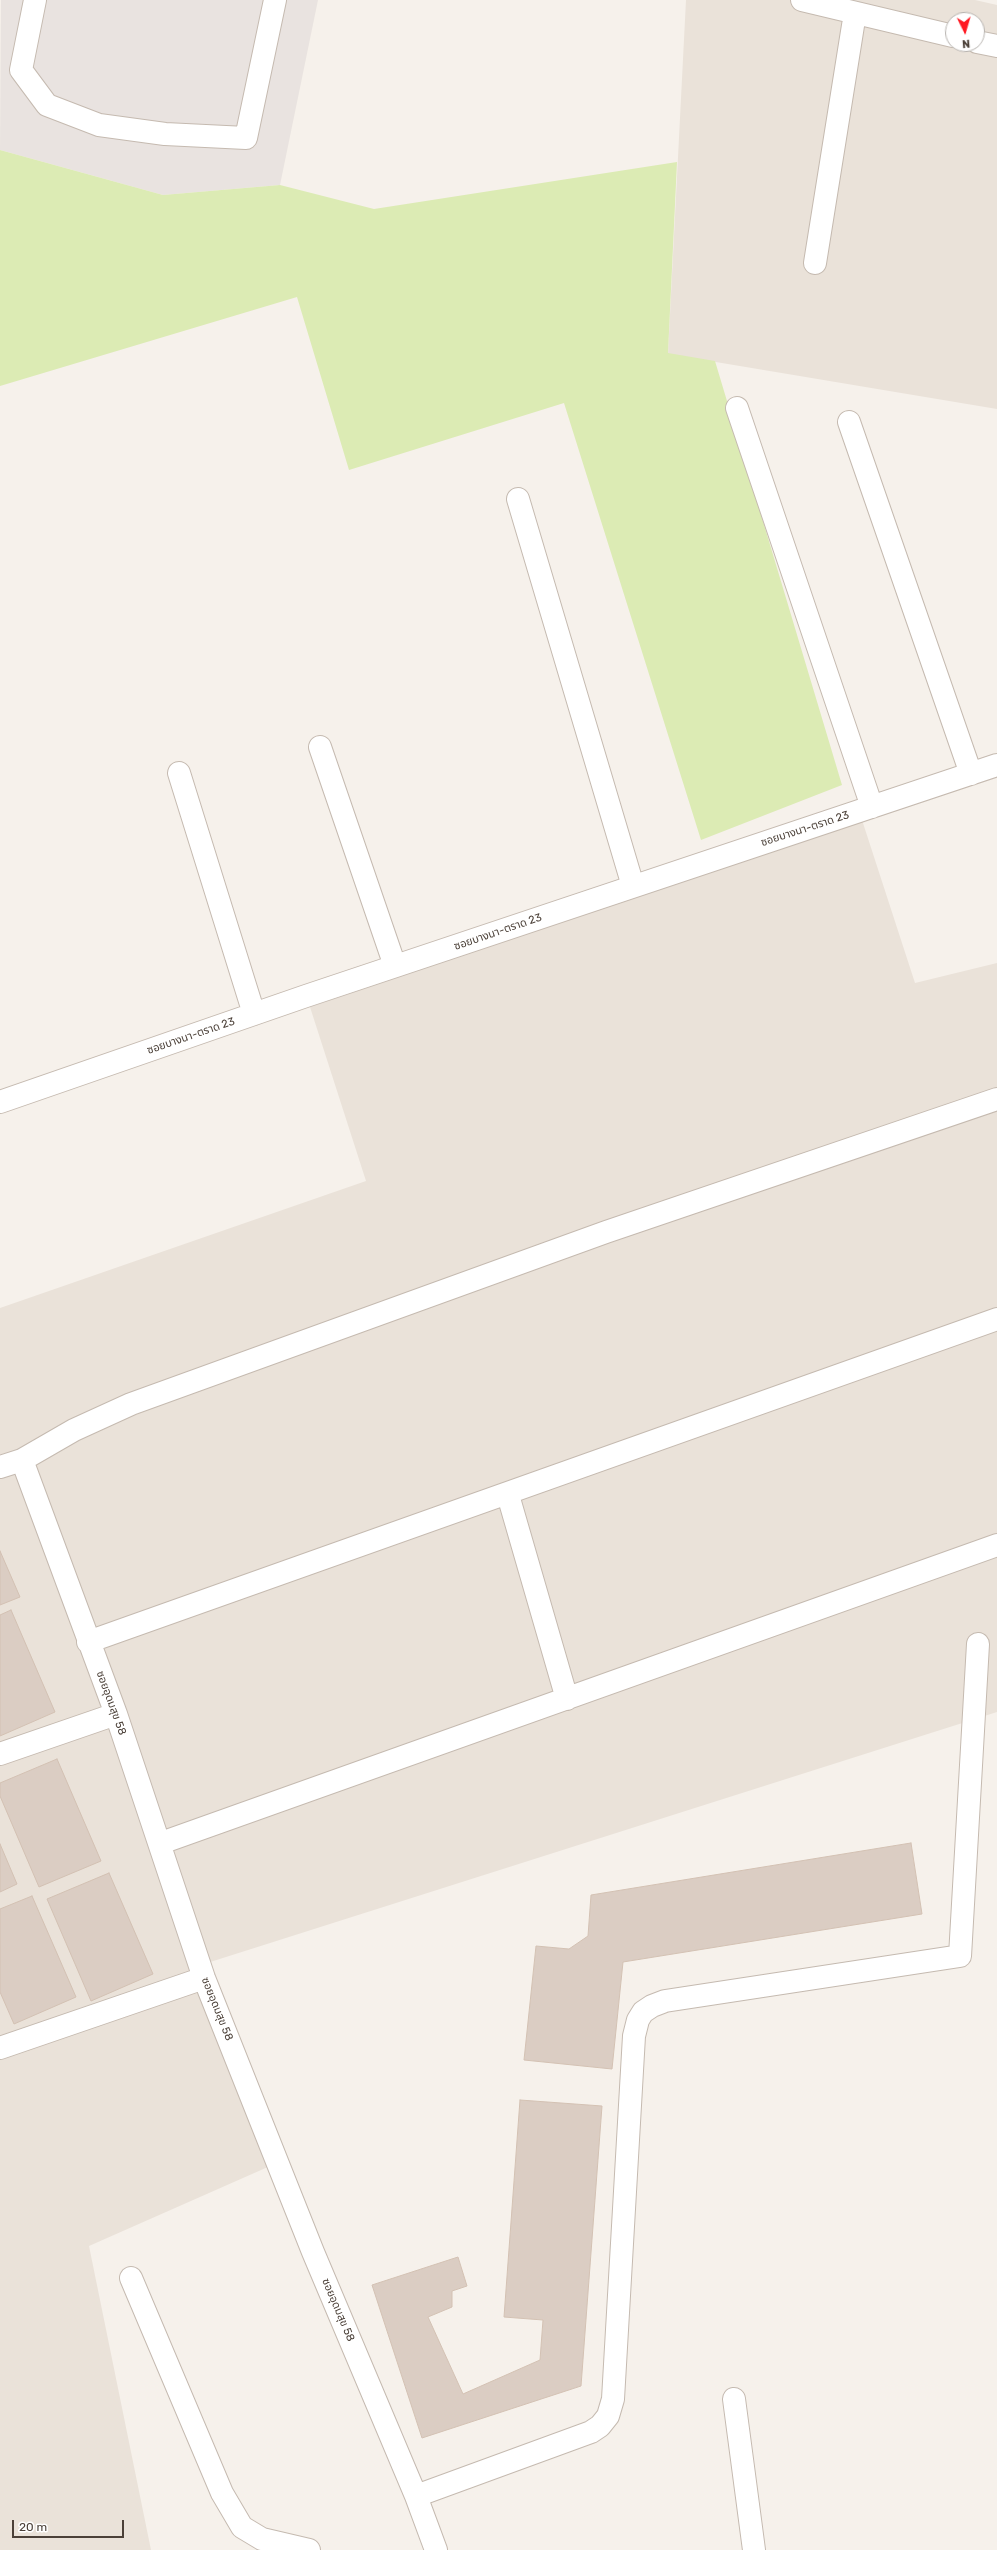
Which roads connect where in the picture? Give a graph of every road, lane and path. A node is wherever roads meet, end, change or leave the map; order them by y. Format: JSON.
{"nodes":[{"id":1,"x":35,"y":0,"type":"edge"},
{"id":2,"x":275,"y":0,"type":"edge"},
{"id":3,"x":802,"y":0,"type":"edge"},
{"id":4,"x":855,"y":13,"type":"junction"},
{"id":5,"x":945,"y":34,"type":"edge"},
{"id":6,"x":985,"y":44,"type":"edge"},
{"id":7,"x":997,"y":46,"type":"edge"},
{"id":8,"x":815,"y":263,"type":"dead end"},
{"id":9,"x":736,"y":408,"type":"dead end"},
{"id":10,"x":849,"y":422,"type":"dead end"},
{"id":11,"x":518,"y":499,"type":"dead end"},
{"id":12,"x":320,"y":746,"type":"dead end"},
{"id":13,"x":997,"y":765,"type":"edge"},
{"id":14,"x":179,"y":773,"type":"dead end"},
{"id":15,"x":971,"y":774,"type":"junction"},
{"id":16,"x":872,"y":807,"type":"junction"},
{"id":17,"x":633,"y":886,"type":"junction"},
{"id":18,"x":395,"y":966,"type":"junction"},
{"id":19,"x":254,"y":1014,"type":"junction"},
{"id":20,"x":997,"y":1099,"type":"edge"},
{"id":21,"x":0,"y":1102,"type":"edge"},
{"id":22,"x":997,"y":1319,"type":"edge"},
{"id":23,"x":22,"y":1460,"type":"junction"},
{"id":24,"x":0,"y":1467,"type":"edge"},
{"id":25,"x":508,"y":1495,"type":"junction"},
{"id":26,"x":997,"y":1545,"type":"edge"},
{"id":27,"x":88,"y":1642,"type":"junction"},
{"id":28,"x":978,"y":1644,"type":"dead end"},
{"id":29,"x":567,"y":1699,"type":"junction"},
{"id":30,"x":116,"y":1714,"type":"junction"},
{"id":31,"x":0,"y":1754,"type":"edge"},
{"id":32,"x":161,"y":1843,"type":"junction"},
{"id":33,"x":204,"y":1978,"type":"junction"},
{"id":34,"x":0,"y":2048,"type":"edge"},
{"id":35,"x":131,"y":2278,"type":"dead end"},
{"id":36,"x":734,"y":2399,"type":"dead end"},
{"id":37,"x":416,"y":2496,"type":"junction"},
{"id":38,"x":309,"y":2550,"type":"edge"},
{"id":39,"x":436,"y":2550,"type":"edge"},
{"id":40,"x":754,"y":2550,"type":"edge"}],
"edges":[{"from":1,"to":2,"type":"street"},
{"from":3,"to":4,"type":"street"},
{"from":4,"to":5,"type":"street"},
{"from":4,"to":8,"type":"street"},
{"from":6,"to":7,"type":"street"},
{"from":9,"to":16,"type":"street"},
{"from":10,"to":15,"type":"street"},
{"from":11,"to":17,"type":"street"},
{"from":12,"to":18,"type":"street"},
{"from":13,"to":15,"type":"street","name":"ซอยบางนา-ตราด 23"},
{"from":14,"to":19,"type":"street"},
{"from":15,"to":16,"type":"street","name":"ซอยบางนา-ตราด 23"},
{"from":16,"to":17,"type":"street","name":"ซอยบางนา-ตราด 23"},
{"from":17,"to":18,"type":"street","name":"ซอยบางนา-ตราด 23"},
{"from":18,"to":19,"type":"street","name":"ซอยบางนา-ตราด 23"},
{"from":19,"to":21,"type":"street","name":"ซอยบางนา-ตราด 23"},
{"from":20,"to":23,"type":"street"},
{"from":22,"to":25,"type":"street"},
{"from":23,"to":24,"type":"street"},
{"from":23,"to":27,"type":"street","name":"ซอยอุดมสุข 58"},
{"from":25,"to":27,"type":"street"},
{"from":25,"to":29,"type":"street"},
{"from":26,"to":29,"type":"street"},
{"from":27,"to":30,"type":"street","name":"ซอยอุดมสุข 58"},
{"from":28,"to":37,"type":"street"},
{"from":29,"to":32,"type":"street"},
{"from":30,"to":31,"type":"street"},
{"from":30,"to":32,"type":"street","name":"ซอยอุดมสุข 58"},
{"from":32,"to":33,"type":"street","name":"ซอยอุดมสุข 58"},
{"from":33,"to":34,"type":"street"},
{"from":33,"to":37,"type":"street","name":"ซอยอุดมสุข 58"},
{"from":35,"to":38,"type":"street"},
{"from":36,"to":40,"type":"street"},
{"from":37,"to":39,"type":"street","name":"ซอยอุดมสุข 58"}]}
